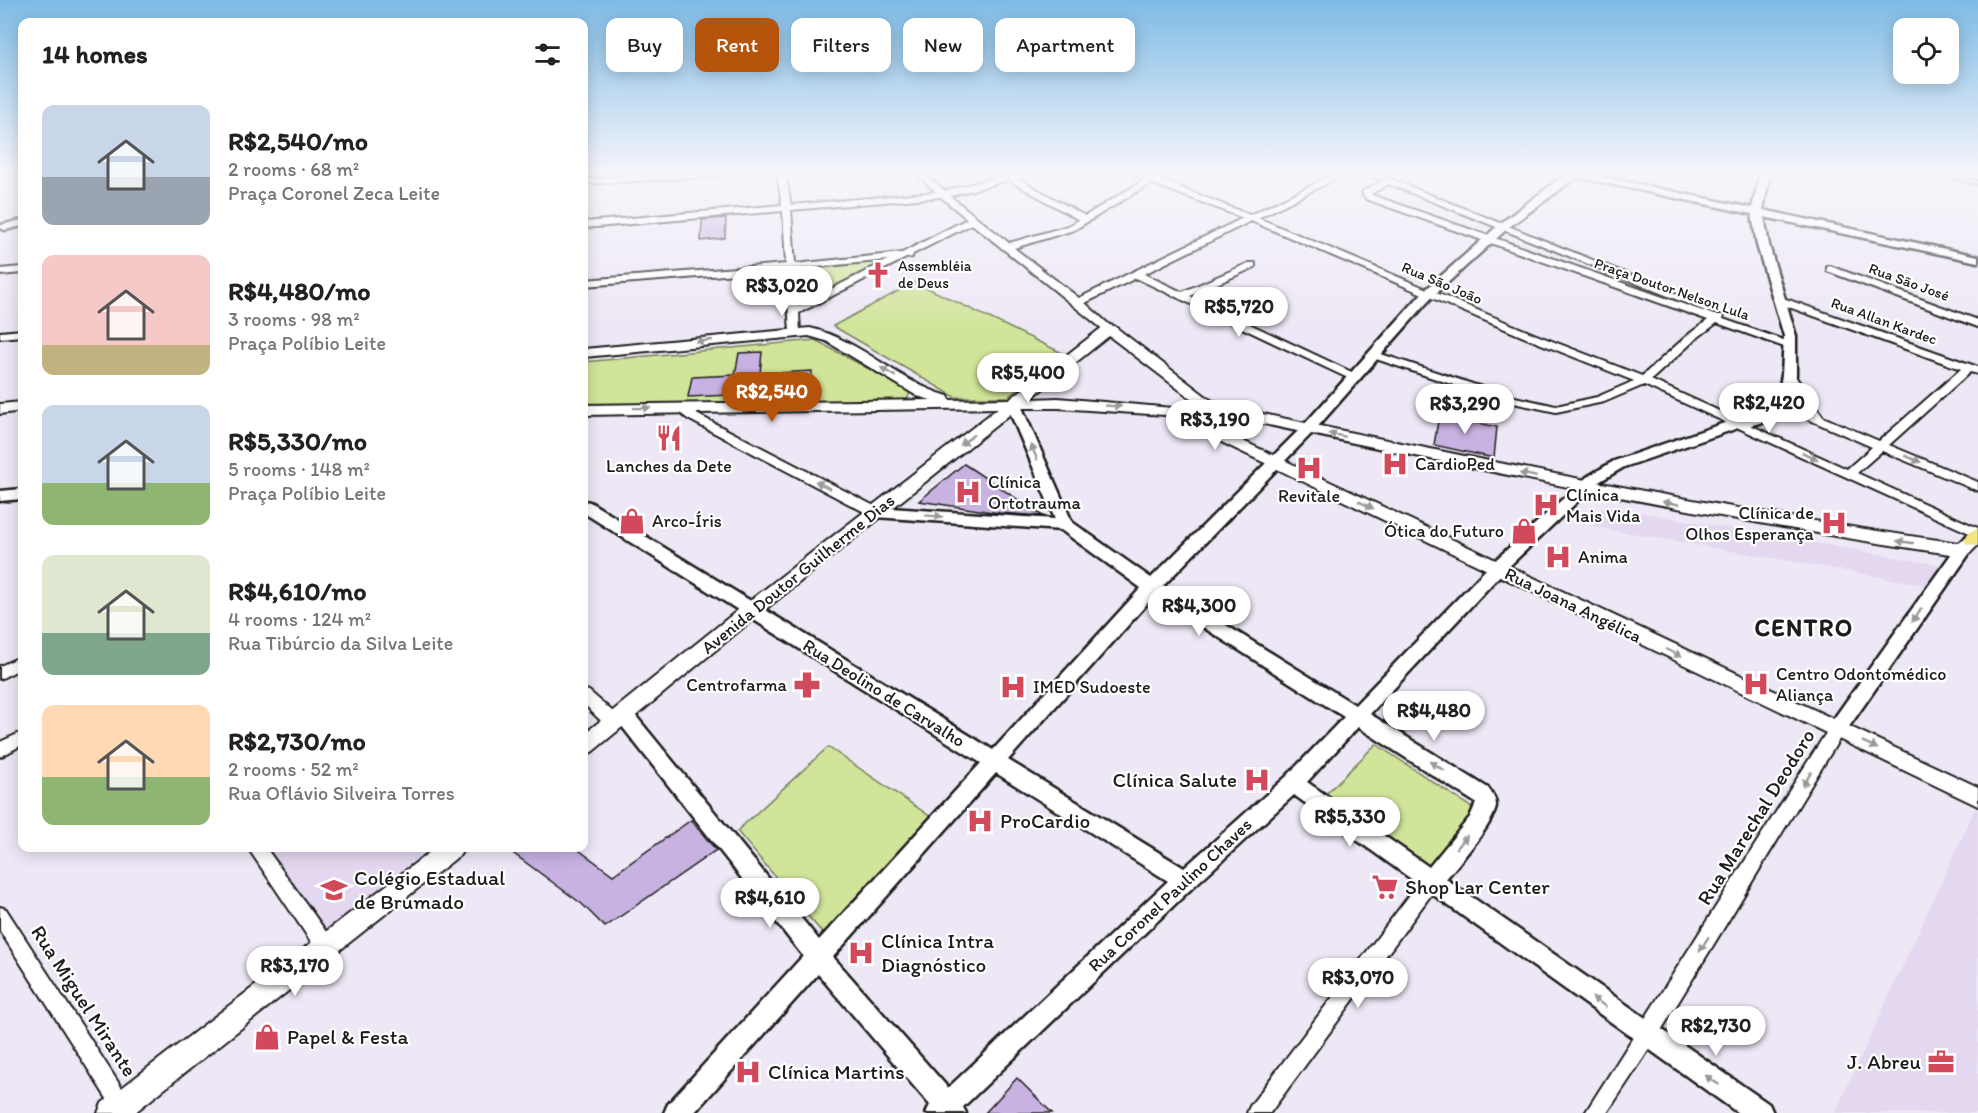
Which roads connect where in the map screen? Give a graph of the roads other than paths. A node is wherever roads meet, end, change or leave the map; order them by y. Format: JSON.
{"nodes":[{"id":1,"x":788,"y":225,"type":"edge"},
{"id":2,"x":964,"y":225,"type":"edge"},
{"id":3,"x":979,"y":225,"type":"edge"},
{"id":4,"x":1077,"y":225,"type":"edge"},
{"id":5,"x":1236,"y":225,"type":"edge"},
{"id":6,"x":1266,"y":225,"type":"edge"},
{"id":7,"x":1447,"y":225,"type":"edge"},
{"id":8,"x":1505,"y":225,"type":"joint"},
{"id":9,"x":1759,"y":225,"type":"edge"},
{"id":10,"x":1821,"y":225,"type":"edge"},
{"id":11,"x":1489,"y":240,"type":"junction"},
{"id":12,"x":1007,"y":247,"type":"junction"},
{"id":13,"x":909,"y":255,"type":"junction"},
{"id":14,"x":1978,"y":259,"type":"edge"},
{"id":15,"x":1252,"y":265,"type":"dead end"},
{"id":16,"x":790,"y":267,"type":"junction"},
{"id":17,"x":1830,"y":269,"type":"dead end"},
{"id":18,"x":18,"y":270,"type":"edge"},
{"id":19,"x":0,"y":272,"type":"edge"},
{"id":20,"x":1136,"y":274,"type":"junction"},
{"id":21,"x":588,"y":283,"type":"edge"},
{"id":22,"x":1428,"y":294,"type":"junction"},
{"id":23,"x":1182,"y":296,"type":"junction"},
{"id":24,"x":1779,"y":300,"type":"junction"},
{"id":25,"x":1078,"y":302,"type":"junction"},
{"id":26,"x":794,"y":312,"type":"junction"},
{"id":27,"x":1718,"y":317,"type":"junction"},
{"id":28,"x":1978,"y":324,"type":"edge"},
{"id":29,"x":1109,"y":329,"type":"junction"},
{"id":30,"x":795,"y":332,"type":"junction"},
{"id":31,"x":5,"y":334,"type":"edge"},
{"id":32,"x":1791,"y":341,"type":"junction"},
{"id":33,"x":0,"y":345,"type":"edge"},
{"id":34,"x":1134,"y":348,"type":"junction"},
{"id":35,"x":1083,"y":350,"type":"junction"},
{"id":36,"x":588,"y":353,"type":"edge"},
{"id":37,"x":1374,"y":356,"type":"junction"},
{"id":38,"x":1973,"y":369,"type":"edge"},
{"id":39,"x":1789,"y":375,"type":"junction"},
{"id":40,"x":1354,"y":377,"type":"junction"},
{"id":41,"x":1644,"y":381,"type":"junction"},
{"id":42,"x":1041,"y":382,"type":"junction"},
{"id":43,"x":1188,"y":390,"type":"junction"},
{"id":44,"x":922,"y":393,"type":"junction"},
{"id":45,"x":1013,"y":403,"type":"junction"},
{"id":46,"x":1058,"y":403,"type":"junction"},
{"id":47,"x":960,"y":404,"type":"junction"},
{"id":48,"x":1784,"y":405,"type":"junction"},
{"id":49,"x":905,"y":406,"type":"junction"},
{"id":50,"x":18,"y":407,"type":"edge"},
{"id":51,"x":679,"y":408,"type":"junction"},
{"id":52,"x":0,"y":409,"type":"edge"},
{"id":53,"x":588,"y":410,"type":"edge"},
{"id":54,"x":1168,"y":411,"type":"junction"},
{"id":55,"x":1820,"y":421,"type":"junction"},
{"id":56,"x":1738,"y":423,"type":"junction"},
{"id":57,"x":1308,"y":429,"type":"junction"},
{"id":58,"x":1879,"y":445,"type":"junction"},
{"id":59,"x":1276,"y":461,"type":"junction"},
{"id":60,"x":1850,"y":473,"type":"junction"},
{"id":61,"x":1978,"y":487,"type":"edge"},
{"id":62,"x":1585,"y":488,"type":"junction"},
{"id":63,"x":18,"y":495,"type":"edge"},
{"id":64,"x":0,"y":497,"type":"edge"},
{"id":65,"x":588,"y":509,"type":"edge"},
{"id":66,"x":875,"y":512,"type":"junction"},
{"id":67,"x":1065,"y":525,"type":"junction"},
{"id":68,"x":1974,"y":540,"type":"edge"},
{"id":69,"x":1497,"y":568,"type":"junction"},
{"id":70,"x":1152,"y":587,"type":"junction"},
{"id":71,"x":750,"y":611,"type":"junction"},
{"id":72,"x":18,"y":664,"type":"edge"},
{"id":73,"x":0,"y":673,"type":"edge"},
{"id":74,"x":588,"y":698,"type":"edge"},
{"id":75,"x":1356,"y":715,"type":"junction"},
{"id":76,"x":619,"y":718,"type":"junction"},
{"id":77,"x":1837,"y":729,"type":"junction"},
{"id":78,"x":18,"y":740,"type":"edge"},
{"id":79,"x":588,"y":743,"type":"edge"},
{"id":80,"x":0,"y":750,"type":"edge"},
{"id":81,"x":997,"y":762,"type":"junction"},
{"id":82,"x":1293,"y":783,"type":"junction"},
{"id":83,"x":1978,"y":797,"type":"edge"},
{"id":84,"x":259,"y":852,"type":"edge"},
{"id":85,"x":447,"y":852,"type":"edge"},
{"id":86,"x":1185,"y":880,"type":"junction"},
{"id":87,"x":1430,"y":882,"type":"junction"},
{"id":88,"x":0,"y":915,"type":"edge"},
{"id":89,"x":325,"y":946,"type":"junction"},
{"id":90,"x":819,"y":958,"type":"junction"},
{"id":91,"x":1647,"y":1035,"type":"junction"},
{"id":92,"x":121,"y":1110,"type":"edge"},
{"id":93,"x":946,"y":1111,"type":"edge"},
{"id":94,"x":677,"y":1113,"type":"edge"},
{"id":95,"x":1257,"y":1113,"type":"edge"},
{"id":96,"x":1595,"y":1113,"type":"edge"},
{"id":97,"x":1760,"y":1113,"type":"edge"}],
"edges":[{"from":1,"to":16,"type":"street"},
{"from":2,"to":13,"type":"street"},
{"from":3,"to":12,"type":"street"},
{"from":4,"to":12,"type":"street"},
{"from":5,"to":20,"type":"street"},
{"from":6,"to":22,"type":"street","name":"Rua São João"},
{"from":7,"to":11,"type":"street","name":"Praça Doutor Nelson Lula"},
{"from":8,"to":11,"type":"street"},
{"from":8,"to":27,"type":"street","name":"Praça Doutor Nelson Lula"},
{"from":9,"to":24,"type":"street"},
{"from":10,"to":14,"type":"street"},
{"from":11,"to":22,"type":"street"},
{"from":11,"to":27,"type":"street","name":"Praça Doutor Nelson Lula"},
{"from":12,"to":25,"type":"street"},
{"from":13,"to":16,"type":"street"},
{"from":13,"to":26,"type":"street"},
{"from":15,"to":23,"type":"street"},
{"from":16,"to":21,"type":"street"},
{"from":16,"to":26,"type":"street"},
{"from":17,"to":28,"type":"street","name":"Rua São José"},
{"from":18,"to":19,"type":"street"},
{"from":20,"to":23,"type":"street"},
{"from":20,"to":25,"type":"street"},
{"from":22,"to":37,"type":"street"},
{"from":22,"to":41,"type":"street","name":"Rua São João"},
{"from":23,"to":40,"type":"street"},
{"from":24,"to":32,"type":"street"},
{"from":24,"to":38,"type":"street","name":"Rua Allan Kardec"},
{"from":25,"to":29,"type":"street"},
{"from":26,"to":30,"type":"street"},
{"from":27,"to":32,"type":"street","name":"Praça Doutor Nelson Lula"},
{"from":27,"to":41,"type":"street"},
{"from":29,"to":34,"type":"main road"},
{"from":29,"to":35,"type":"main road","name":"Avenida Doutor Guilherme Dias"},
{"from":30,"to":36,"type":"main road","one_way":true},
{"from":44,"to":30,"type":"main road","one_way":true},
{"from":31,"to":33,"type":"street"},
{"from":32,"to":39,"type":"street"},
{"from":34,"to":35,"type":"main road"},
{"from":34,"to":43,"type":"main road"},
{"from":35,"to":42,"type":"main road","name":"Avenida Doutor Guilherme Dias"},
{"from":37,"to":40,"type":"street"},
{"from":37,"to":41,"type":"street"},
{"from":38,"to":58,"type":"street"},
{"from":39,"to":48,"type":"street"},
{"from":39,"to":55,"type":"street"},
{"from":40,"to":57,"type":"street"},
{"from":41,"to":56,"type":"street","name":"Rua São João"},
{"from":42,"to":45,"type":"main road","name":"Avenida Doutor Guilherme Dias"},
{"from":42,"to":46,"type":"main road"},
{"from":43,"to":54,"type":"main road"},
{"from":43,"to":57,"type":"main road"},
{"from":44,"to":47,"type":"main road"},
{"from":44,"to":49,"type":"main road"},
{"from":45,"to":46,"type":"main road"},
{"from":45,"to":47,"type":"main road"},
{"from":45,"to":66,"type":"main road","name":"Avenida Doutor Guilherme Dias","one_way":true},
{"from":67,"to":45,"type":"street","one_way":true},
{"from":46,"to":54,"type":"main road","one_way":true},
{"from":47,"to":49,"type":"main road"},
{"from":48,"to":55,"type":"street"},
{"from":48,"to":56,"type":"street","name":"Rua Coronel Paulino Chaves"},
{"from":49,"to":51,"type":"main road"},
{"from":50,"to":52,"type":"main road"},
{"from":53,"to":51,"type":"main road","one_way":true},
{"from":66,"to":51,"type":"street","one_way":true},
{"from":54,"to":59,"type":"main road","name":"Rua Joana Angélica"},
{"from":55,"to":58,"type":"street"},
{"from":56,"to":60,"type":"street","name":"Rua São João","one_way":true},
{"from":56,"to":62,"type":"street","name":"Rua Coronel Paulino Chaves"},
{"from":57,"to":59,"type":"street"},
{"from":62,"to":57,"type":"main road","one_way":true},
{"from":58,"to":60,"type":"street"},
{"from":58,"to":61,"type":"street","one_way":true},
{"from":59,"to":69,"type":"main road","name":"Rua Joana Angélica","one_way":true},
{"from":59,"to":70,"type":"street"},
{"from":60,"to":68,"type":"street","name":"Rua São João"},
{"from":68,"to":62,"type":"main road","one_way":true},
{"from":62,"to":69,"type":"street","name":"Rua Coronel Paulino Chaves"},
{"from":63,"to":64,"type":"street"},
{"from":65,"to":71,"type":"street","name":"Rua Deolino de Carvalho"},
{"from":66,"to":67,"type":"street","one_way":true},
{"from":66,"to":71,"type":"main road","name":"Avenida Doutor Guilherme Dias"},
{"from":67,"to":70,"type":"street"},
{"from":68,"to":77,"type":"street","name":"Rua Marechal Deodoro","one_way":true},
{"from":69,"to":75,"type":"street","name":"Rua Coronel Paulino Chaves"},
{"from":69,"to":77,"type":"main road","name":"Rua Joana Angélica","one_way":true},
{"from":70,"to":75,"type":"street"},
{"from":70,"to":81,"type":"street"},
{"from":71,"to":76,"type":"main road","name":"Avenida Doutor Guilherme Dias"},
{"from":71,"to":81,"type":"street","name":"Rua Deolino de Carvalho"},
{"from":72,"to":73,"type":"street"},
{"from":74,"to":76,"type":"street"},
{"from":75,"to":82,"type":"street","name":"Rua Coronel Paulino Chaves"},
{"from":87,"to":75,"type":"street","one_way":true},
{"from":76,"to":79,"type":"main road","name":"Avenida Doutor Guilherme Dias"},
{"from":76,"to":90,"type":"street"},
{"from":77,"to":83,"type":"main road","name":"Rua Joana Angélica","one_way":true},
{"from":77,"to":91,"type":"street","name":"Rua Marechal Deodoro","one_way":true},
{"from":78,"to":80,"type":"street"},
{"from":81,"to":86,"type":"street","name":"Rua Deolino de Carvalho"},
{"from":81,"to":90,"type":"street"},
{"from":82,"to":86,"type":"street","name":"Rua Coronel Paulino Chaves"},
{"from":82,"to":87,"type":"street"},
{"from":84,"to":89,"type":"street"},
{"from":85,"to":89,"type":"main road"},
{"from":86,"to":93,"type":"street","name":"Rua Coronel Paulino Chaves"},
{"from":91,"to":87,"type":"street","one_way":true},
{"from":87,"to":95,"type":"street"},
{"from":88,"to":92,"type":"street","name":"Rua Miguel Mirante"},
{"from":89,"to":92,"type":"main road"},
{"from":90,"to":93,"type":"street"},
{"from":90,"to":94,"type":"street"},
{"from":91,"to":96,"type":"street","name":"Rua Marechal Deodoro"},
{"from":97,"to":91,"type":"street","one_way":true}]}
